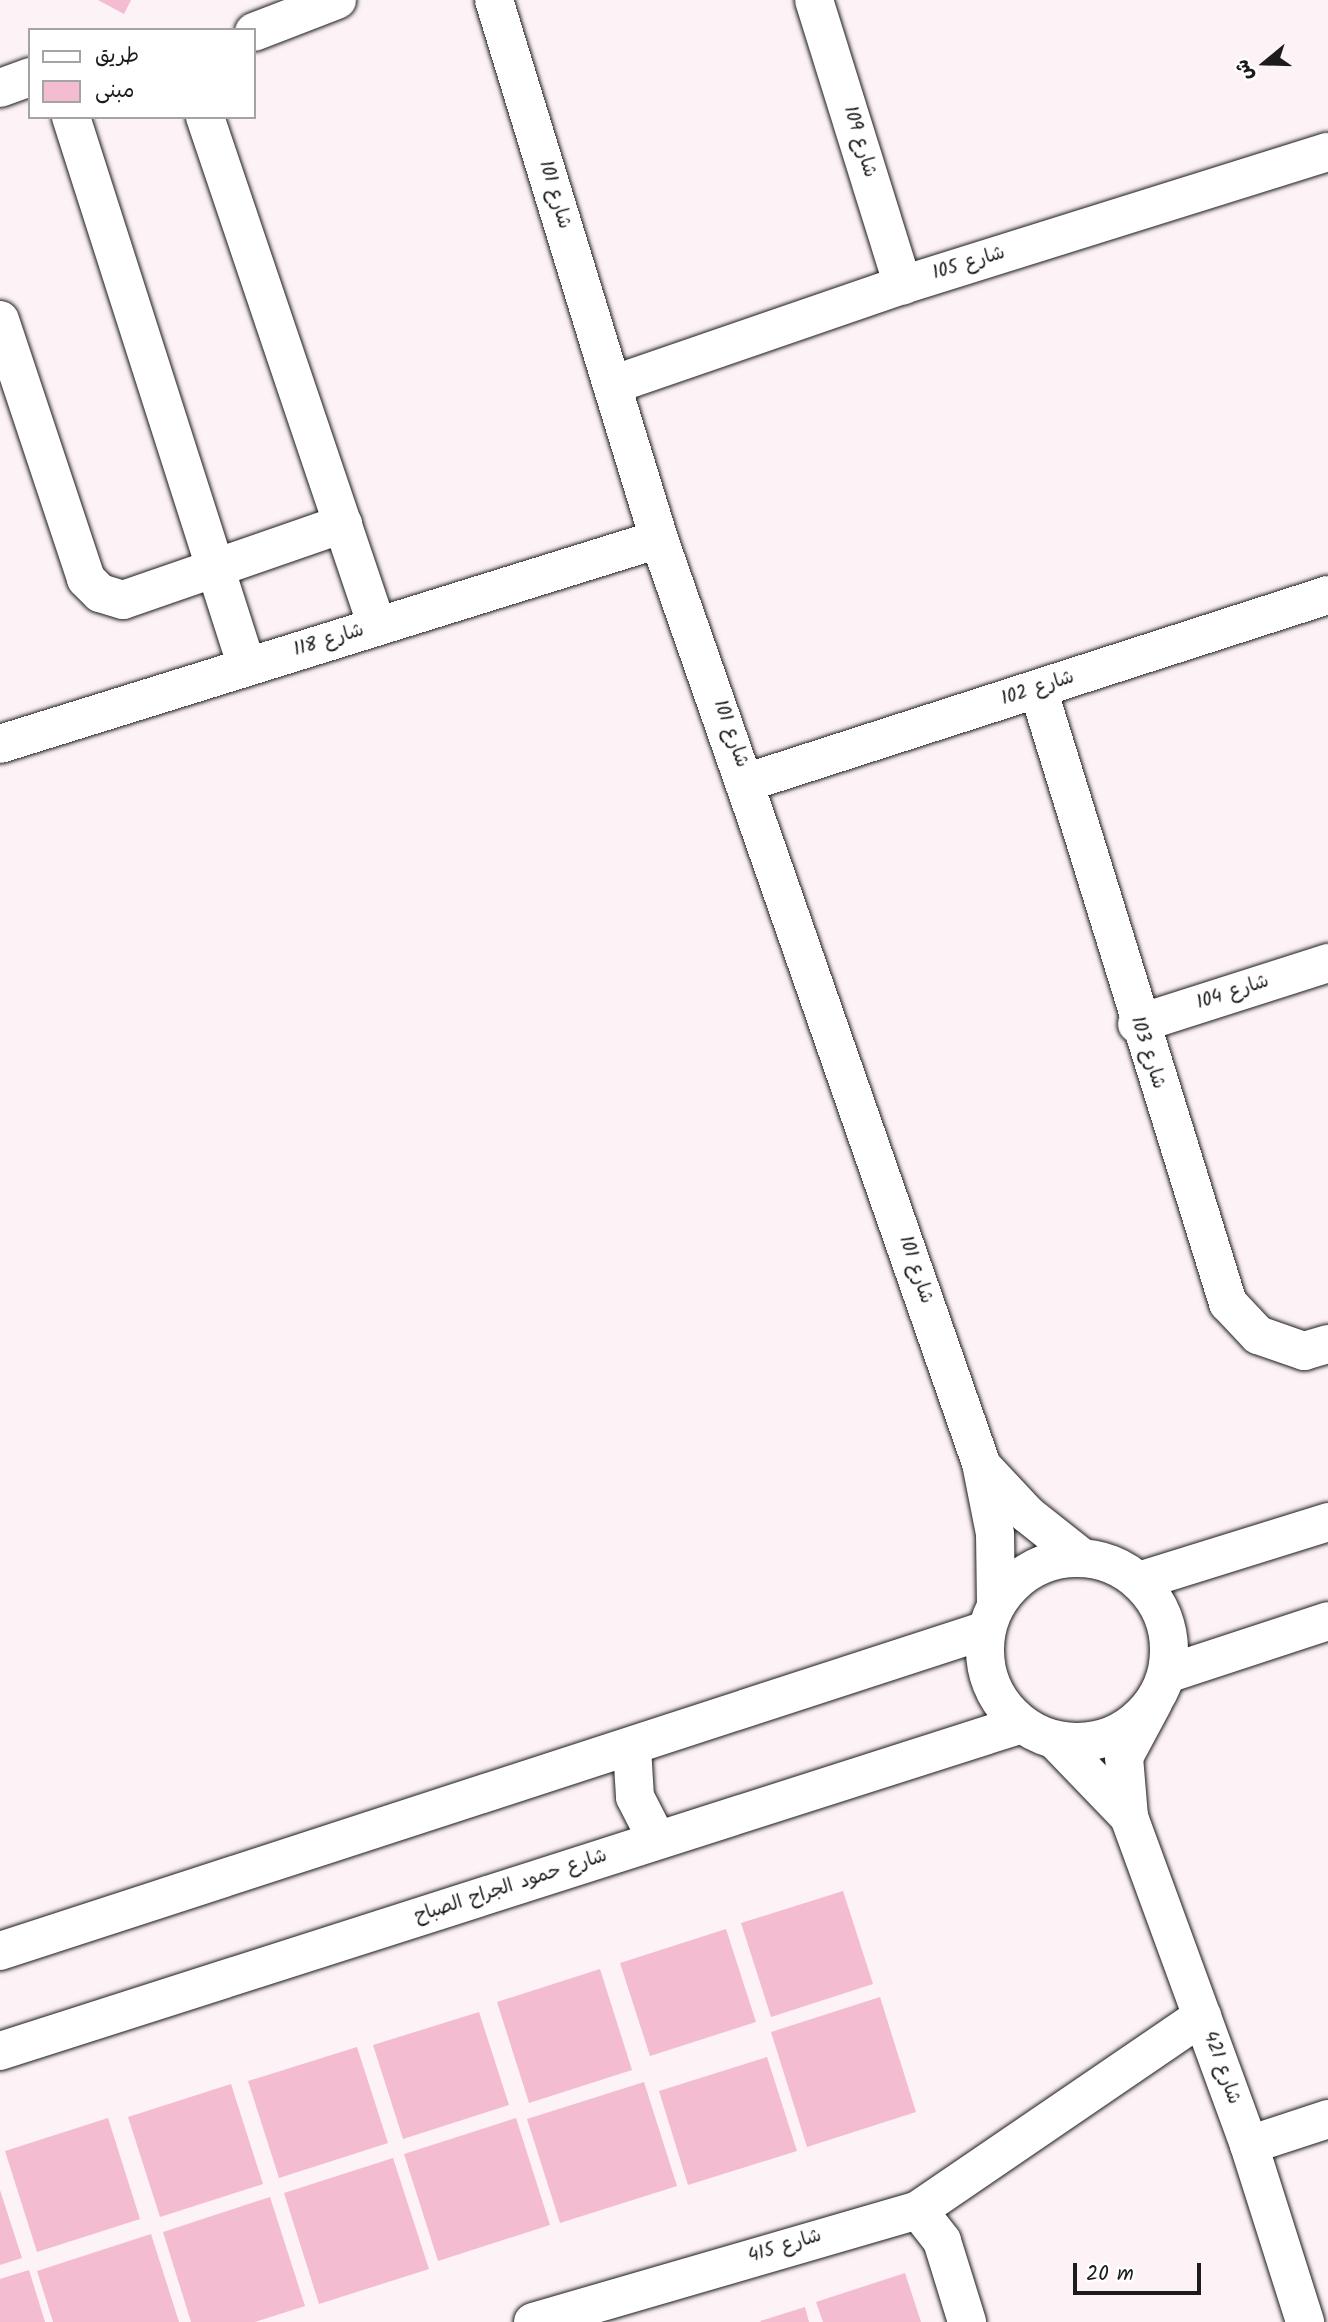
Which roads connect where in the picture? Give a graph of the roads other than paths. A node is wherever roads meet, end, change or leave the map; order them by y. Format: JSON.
{"nodes":[{"id":1,"x":337,"y":0,"type":"edge"},
{"id":2,"x":494,"y":0,"type":"edge"},
{"id":3,"x":814,"y":0,"type":"edge"},
{"id":4,"x":256,"y":31,"type":"edge"},
{"id":5,"x":28,"y":78,"type":"edge"},
{"id":6,"x":0,"y":88,"type":"edge"},
{"id":7,"x":72,"y":119,"type":"edge"},
{"id":8,"x":206,"y":119,"type":"edge"},
{"id":9,"x":1328,"y":152,"type":"edge"},
{"id":10,"x":903,"y":285,"type":"junction"},
{"id":11,"x":0,"y":320,"type":"edge"},
{"id":12,"x":612,"y":385,"type":"junction"},
{"id":13,"x":343,"y":524,"type":"junction"},
{"id":14,"x":659,"y":539,"type":"junction"},
{"id":15,"x":214,"y":568,"type":"junction"},
{"id":16,"x":1328,"y":595,"type":"edge"},
{"id":17,"x":377,"y":626,"type":"junction"},
{"id":18,"x":247,"y":667,"type":"junction"},
{"id":19,"x":1038,"y":689,"type":"junction"},
{"id":20,"x":0,"y":744,"type":"edge"},
{"id":21,"x":748,"y":782,"type":"junction"},
{"id":22,"x":1328,"y":963,"type":"edge"},
{"id":23,"x":1137,"y":1024,"type":"junction"},
{"id":24,"x":1328,"y":1344,"type":"edge"},
{"id":25,"x":981,"y":1464,"type":"junction"},
{"id":26,"x":1328,"y":1522,"type":"edge"},
{"id":27,"x":1081,"y":1557,"type":"junction"},
{"id":28,"x":1139,"y":1581,"type":"junction"},
{"id":29,"x":991,"y":1617,"type":"junction"},
{"id":30,"x":1328,"y":1621,"type":"edge"},
{"id":31,"x":1160,"y":1689,"type":"junction"},
{"id":32,"x":1038,"y":1732,"type":"junction"},
{"id":33,"x":632,"y":1748,"type":"junction"},
{"id":34,"x":1129,"y":1817,"type":"junction"},
{"id":35,"x":657,"y":1840,"type":"junction"},
{"id":36,"x":0,"y":1951,"type":"edge"},
{"id":37,"x":1202,"y":2015,"type":"junction"},
{"id":38,"x":0,"y":2051,"type":"edge"},
{"id":39,"x":1328,"y":2119,"type":"edge"},
{"id":40,"x":1249,"y":2145,"type":"junction"},
{"id":41,"x":918,"y":2210,"type":"junction"},
{"id":42,"x":533,"y":2322,"type":"edge"},
{"id":43,"x":967,"y":2322,"type":"edge"},
{"id":44,"x":1304,"y":2322,"type":"edge"}],
"edges":[{"from":1,"to":4,"type":"street"},
{"from":2,"to":12,"type":"street","name":"شارع 101"},
{"from":3,"to":10,"type":"street","name":"شارع 109"},
{"from":5,"to":6,"type":"street"},
{"from":7,"to":15,"type":"street"},
{"from":8,"to":13,"type":"street"},
{"from":9,"to":10,"type":"street","name":"شارع 105"},
{"from":10,"to":12,"type":"street","name":"شارع 105"},
{"from":11,"to":15,"type":"street"},
{"from":12,"to":14,"type":"street","name":"شارع 101"},
{"from":13,"to":15,"type":"street"},
{"from":13,"to":17,"type":"street"},
{"from":14,"to":17,"type":"street","name":"شارع 118"},
{"from":14,"to":21,"type":"street","name":"شارع 101"},
{"from":15,"to":18,"type":"street"},
{"from":16,"to":19,"type":"street","name":"شارع 102"},
{"from":17,"to":18,"type":"street","name":"شارع 118"},
{"from":18,"to":20,"type":"street","name":"شارع 118"},
{"from":19,"to":21,"type":"street","name":"شارع 102"},
{"from":19,"to":23,"type":"street","name":"شارع 103"},
{"from":21,"to":25,"type":"street","name":"شارع 101"},
{"from":22,"to":23,"type":"street","name":"شارع 104"},
{"from":23,"to":24,"type":"street","name":"شارع 103"},
{"from":25,"to":27,"type":"street","name":"شارع 101"},
{"from":25,"to":29,"type":"street","name":"شارع 101"},
{"from":26,"to":28,"type":"street"},
{"from":27,"to":28,"type":"street"},
{"from":27,"to":29,"type":"street"},
{"from":28,"to":31,"type":"street"},
{"from":29,"to":32,"type":"street"},
{"from":29,"to":33,"type":"street"},
{"from":30,"to":31,"type":"street"},
{"from":31,"to":32,"type":"street"},
{"from":31,"to":34,"type":"street","name":"شارع 421"},
{"from":32,"to":34,"type":"street","name":"شارع 421"},
{"from":32,"to":35,"type":"street","name":"شارع حمود الجراح الصباح"},
{"from":33,"to":35,"type":"street"},
{"from":33,"to":36,"type":"street"},
{"from":34,"to":37,"type":"street","name":"شارع 421"},
{"from":35,"to":38,"type":"street","name":"شارع حمود الجراح الصباح"},
{"from":37,"to":40,"type":"street","name":"شارع 421"},
{"from":37,"to":41,"type":"street","name":"شارع 415"},
{"from":39,"to":40,"type":"street"},
{"from":40,"to":44,"type":"street","name":"شارع 421"},
{"from":41,"to":42,"type":"street","name":"شارع 415"},
{"from":41,"to":43,"type":"street"}]}
